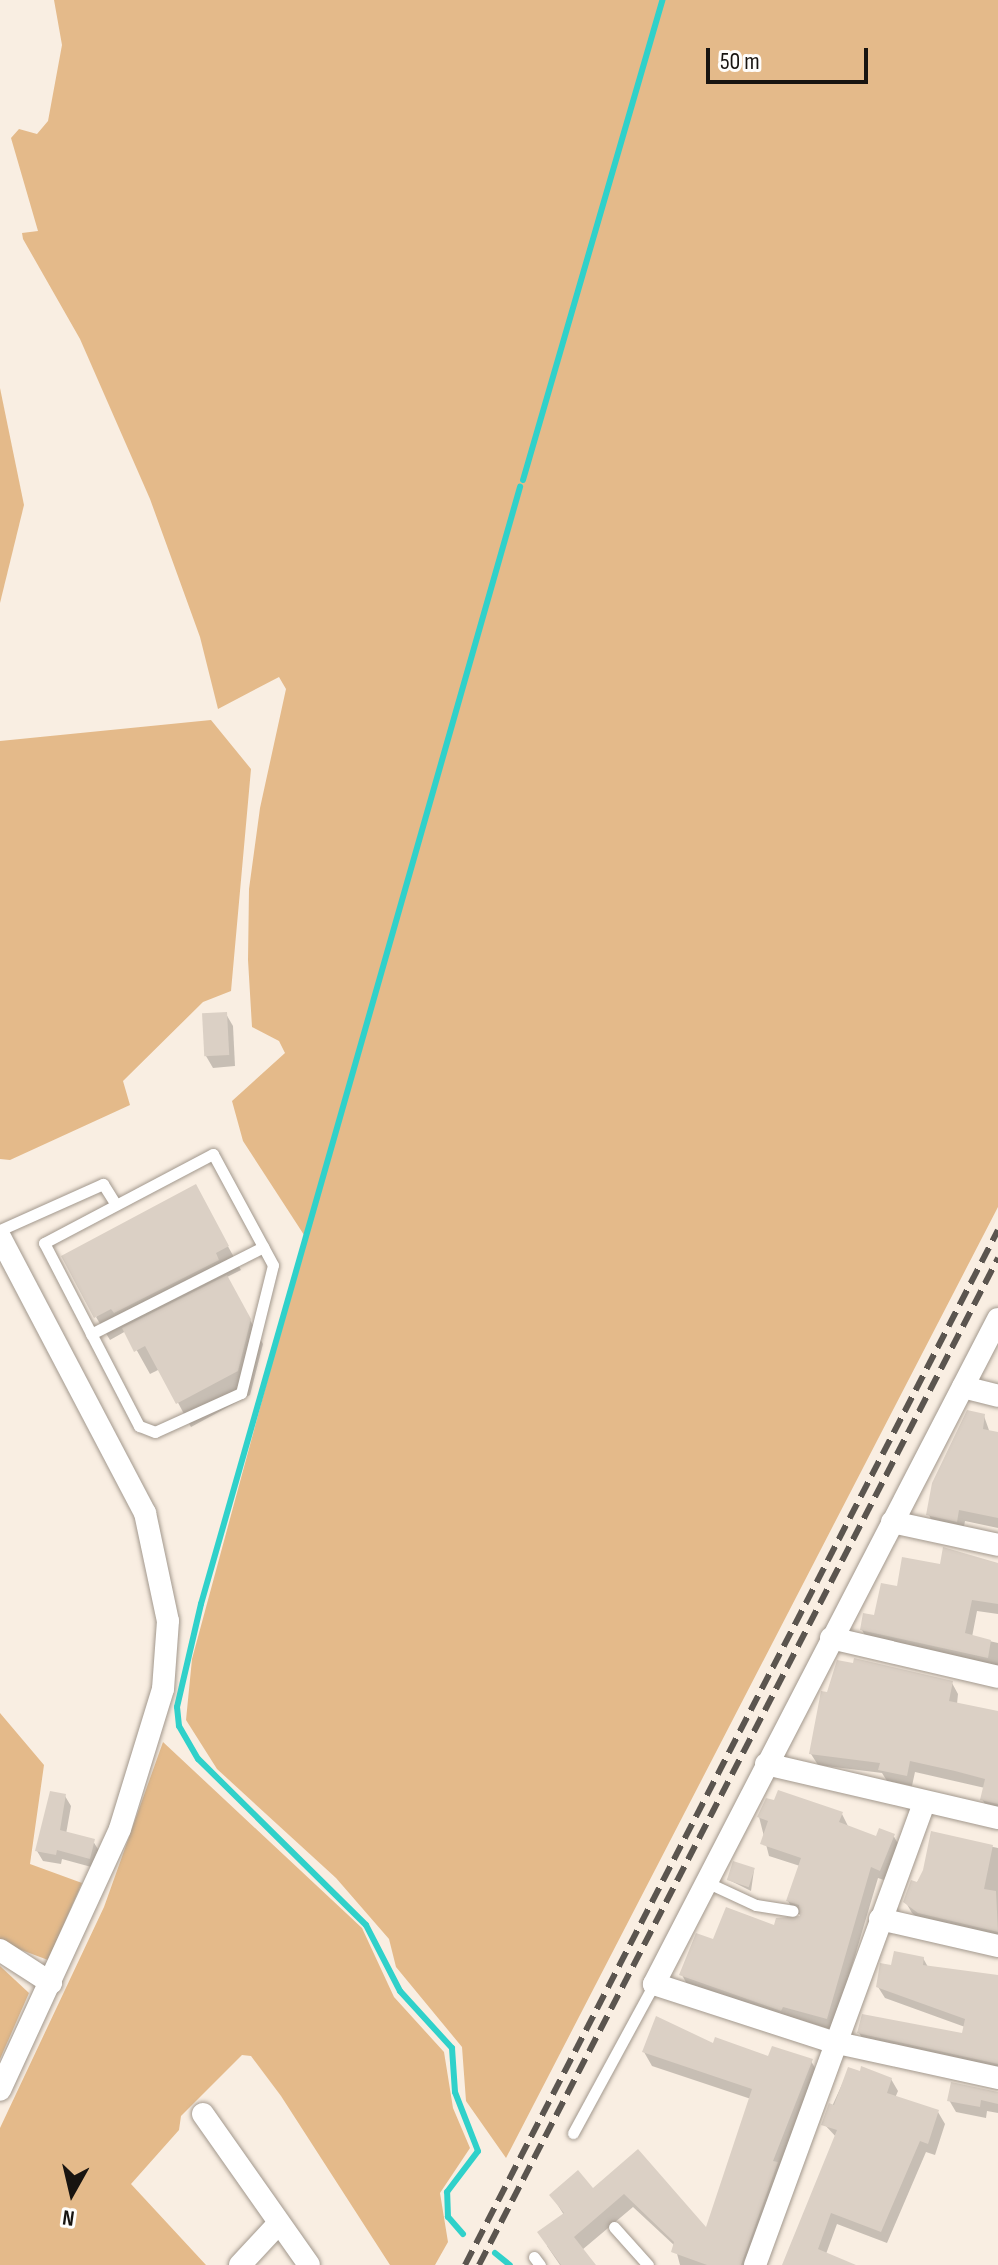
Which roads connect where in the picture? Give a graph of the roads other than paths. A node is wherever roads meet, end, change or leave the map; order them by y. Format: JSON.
{"nodes":[{"id":1,"x":115,"y":1203,"type":"junction"},
{"id":2,"x":0,"y":1230,"type":"edge"},
{"id":3,"x":0,"y":1237,"type":"edge"},
{"id":4,"x":263,"y":1247,"type":"junction"},
{"id":5,"x":998,"y":1319,"type":"edge"},
{"id":6,"x":91,"y":1334,"type":"junction"},
{"id":7,"x":963,"y":1387,"type":"junction"},
{"id":8,"x":998,"y":1396,"type":"edge"},
{"id":9,"x":892,"y":1522,"type":"junction"},
{"id":10,"x":998,"y":1545,"type":"edge"},
{"id":11,"x":831,"y":1638,"type":"junction"},
{"id":12,"x":998,"y":1677,"type":"edge"},
{"id":13,"x":766,"y":1764,"type":"junction"},
{"id":14,"x":924,"y":1804,"type":"junction"},
{"id":15,"x":998,"y":1818,"type":"edge"},
{"id":16,"x":704,"y":1881,"type":"junction"},
{"id":17,"x":793,"y":1911,"type":"dead end"},
{"id":18,"x":880,"y":1919,"type":"junction"},
{"id":19,"x":998,"y":1946,"type":"edge"},
{"id":20,"x":0,"y":1950,"type":"edge"},
{"id":21,"x":51,"y":1983,"type":"junction"},
{"id":22,"x":654,"y":1984,"type":"junction"},
{"id":23,"x":833,"y":2042,"type":"junction"},
{"id":24,"x":998,"y":2078,"type":"edge"},
{"id":25,"x":0,"y":2090,"type":"edge"},
{"id":26,"x":203,"y":2114,"type":"dead end"},
{"id":27,"x":573,"y":2133,"type":"dead end"},
{"id":28,"x":279,"y":2223,"type":"junction"},
{"id":29,"x":614,"y":2227,"type":"dead end"},
{"id":30,"x":240,"y":2265,"type":"edge"},
{"id":31,"x":309,"y":2265,"type":"edge"},
{"id":32,"x":648,"y":2265,"type":"edge"},
{"id":33,"x":755,"y":2265,"type":"edge"}],
"edges":[{"from":1,"to":2,"type":"lane"},
{"from":1,"to":4,"type":"lane"},
{"from":1,"to":6,"type":"lane"},
{"from":3,"to":21,"type":"street"},
{"from":4,"to":6,"type":"lane"},
{"from":4,"to":6,"type":"lane"},
{"from":5,"to":7,"type":"street"},
{"from":7,"to":8,"type":"street"},
{"from":7,"to":9,"type":"street"},
{"from":9,"to":10,"type":"street"},
{"from":9,"to":11,"type":"street"},
{"from":11,"to":12,"type":"street"},
{"from":11,"to":13,"type":"street"},
{"from":13,"to":14,"type":"street"},
{"from":13,"to":16,"type":"street"},
{"from":14,"to":15,"type":"street"},
{"from":14,"to":18,"type":"street"},
{"from":16,"to":17,"type":"lane"},
{"from":16,"to":22,"type":"street"},
{"from":18,"to":19,"type":"street"},
{"from":18,"to":23,"type":"street"},
{"from":20,"to":21,"type":"street"},
{"from":21,"to":25,"type":"street"},
{"from":22,"to":23,"type":"street"},
{"from":22,"to":27,"type":"lane"},
{"from":23,"to":24,"type":"street"},
{"from":23,"to":33,"type":"street"},
{"from":26,"to":28,"type":"street"},
{"from":28,"to":30,"type":"street"},
{"from":28,"to":31,"type":"street"},
{"from":29,"to":32,"type":"lane"}]}
